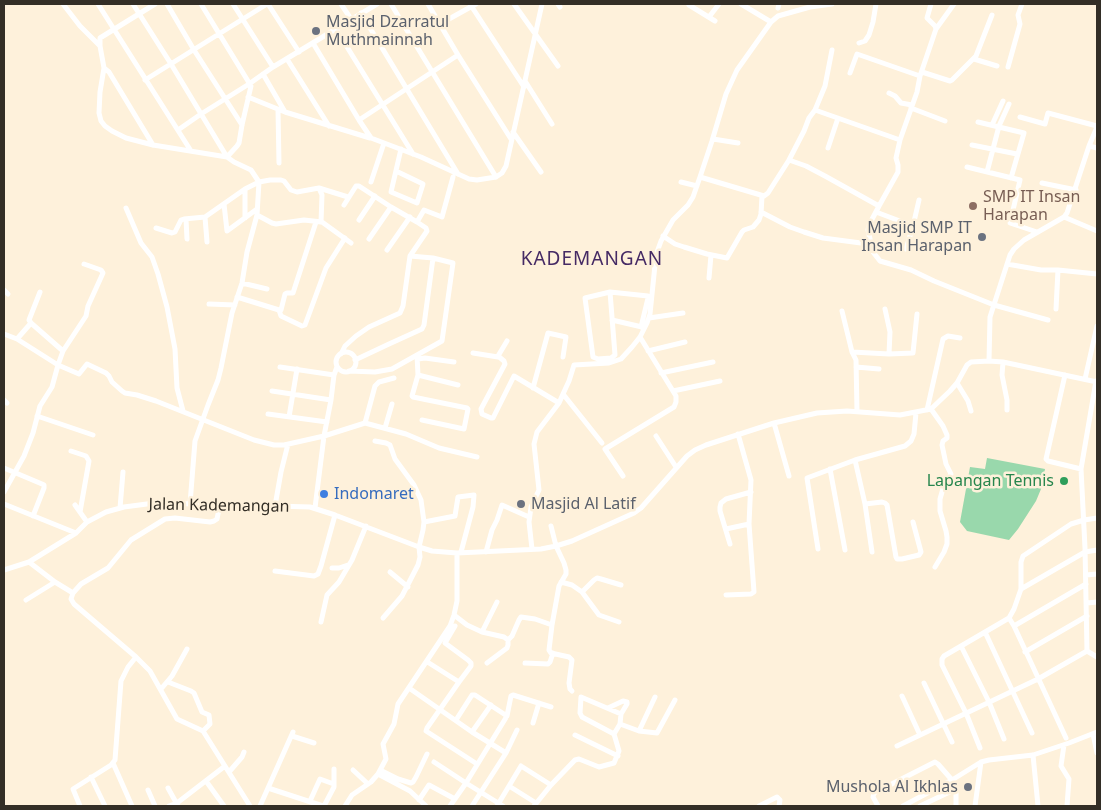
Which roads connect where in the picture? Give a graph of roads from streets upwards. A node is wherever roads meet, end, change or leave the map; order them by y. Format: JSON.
{"nodes":[{"id":1,"x":63,"y":4,"type":"edge"},
{"id":2,"x":98,"y":4,"type":"edge"},
{"id":3,"x":133,"y":4,"type":"edge"},
{"id":4,"x":155,"y":4,"type":"edge"},
{"id":5,"x":167,"y":4,"type":"edge"},
{"id":6,"x":201,"y":4,"type":"edge"},
{"id":7,"x":234,"y":4,"type":"edge"},
{"id":8,"x":268,"y":4,"type":"edge"},
{"id":9,"x":341,"y":4,"type":"edge"},
{"id":10,"x":376,"y":4,"type":"edge"},
{"id":11,"x":390,"y":4,"type":"edge"},
{"id":12,"x":428,"y":4,"type":"edge"},
{"id":13,"x":514,"y":4,"type":"edge"},
{"id":14,"x":542,"y":4,"type":"edge"},
{"id":15,"x":700,"y":4,"type":"edge"},
{"id":16,"x":719,"y":4,"type":"edge"},
{"id":17,"x":741,"y":4,"type":"edge"},
{"id":18,"x":832,"y":4,"type":"edge"},
{"id":19,"x":876,"y":4,"type":"edge"},
{"id":20,"x":931,"y":4,"type":"edge"},
{"id":21,"x":954,"y":4,"type":"edge"},
{"id":22,"x":1022,"y":4,"type":"edge"},
{"id":23,"x":473,"y":5,"type":"edge"},
{"id":24,"x":689,"y":5,"type":"dead end"},
{"id":25,"x":696,"y":10,"type":"junction"},
{"id":26,"x":139,"y":14,"type":"junction"},
{"id":27,"x":361,"y":14,"type":"junction"},
{"id":28,"x":992,"y":15,"type":"dead end"},
{"id":29,"x":709,"y":17,"type":"junction"},
{"id":30,"x":243,"y":19,"type":"junction"},
{"id":31,"x":351,"y":19,"type":"junction"},
{"id":32,"x":715,"y":21,"type":"dead end"},
{"id":33,"x":771,"y":22,"type":"junction"},
{"id":34,"x":440,"y":24,"type":"junction"},
{"id":35,"x":936,"y":29,"type":"junction"},
{"id":36,"x":114,"y":30,"type":"junction"},
{"id":37,"x":336,"y":30,"type":"junction"},
{"id":38,"x":218,"y":34,"type":"junction"},
{"id":39,"x":535,"y":34,"type":"junction"},
{"id":40,"x":313,"y":43,"type":"junction"},
{"id":41,"x":859,"y":44,"type":"dead end"},
{"id":42,"x":100,"y":46,"type":"junction"},
{"id":43,"x":194,"y":50,"type":"junction"},
{"id":44,"x":832,"y":50,"type":"dead end"},
{"id":45,"x":299,"y":52,"type":"junction"},
{"id":46,"x":458,"y":55,"type":"junction"},
{"id":47,"x":287,"y":59,"type":"junction"},
{"id":48,"x":974,"y":59,"type":"junction"},
{"id":49,"x":171,"y":64,"type":"junction"},
{"id":50,"x":558,"y":66,"type":"dead end"},
{"id":51,"x":996,"y":66,"type":"dead end"},
{"id":52,"x":273,"y":67,"type":"junction"},
{"id":53,"x":1008,"y":67,"type":"dead end"},
{"id":54,"x":104,"y":68,"type":"junction"},
{"id":55,"x":433,"y":72,"type":"junction"},
{"id":56,"x":850,"y":73,"type":"dead end"},
{"id":57,"x":263,"y":74,"type":"junction"},
{"id":58,"x":921,"y":74,"type":"junction"},
{"id":59,"x":145,"y":80,"type":"junction"},
{"id":60,"x":524,"y":84,"type":"junction"},
{"id":61,"x":250,"y":85,"type":"junction"},
{"id":62,"x":407,"y":88,"type":"junction"},
{"id":63,"x":889,"y":92,"type":"dead end"},
{"id":64,"x":248,"y":97,"type":"junction"},
{"id":65,"x":225,"y":99,"type":"junction"},
{"id":66,"x":1003,"y":101,"type":"dead end"},
{"id":67,"x":382,"y":104,"type":"junction"},
{"id":68,"x":1009,"y":104,"type":"dead end"},
{"id":69,"x":911,"y":107,"type":"junction"},
{"id":70,"x":278,"y":110,"type":"junction"},
{"id":71,"x":815,"y":110,"type":"junction"},
{"id":72,"x":285,"y":112,"type":"junction"},
{"id":73,"x":200,"y":114,"type":"junction"},
{"id":74,"x":1020,"y":117,"type":"dead end"},
{"id":75,"x":838,"y":118,"type":"junction"},
{"id":76,"x":359,"y":120,"type":"junction"},
{"id":77,"x":944,"y":121,"type":"dead end"},
{"id":78,"x":978,"y":122,"type":"dead end"},
{"id":79,"x":552,"y":124,"type":"dead end"},
{"id":80,"x":242,"y":125,"type":"junction"},
{"id":81,"x":329,"y":126,"type":"junction"},
{"id":82,"x":995,"y":126,"type":"junction"},
{"id":83,"x":1097,"y":127,"type":"edge"},
{"id":84,"x":178,"y":130,"type":"junction"},
{"id":85,"x":513,"y":132,"type":"junction"},
{"id":86,"x":371,"y":138,"type":"junction"},
{"id":87,"x":511,"y":139,"type":"junction"},
{"id":88,"x":713,"y":139,"type":"junction"},
{"id":89,"x":900,"y":140,"type":"junction"},
{"id":90,"x":384,"y":143,"type":"junction"},
{"id":91,"x":738,"y":143,"type":"dead end"},
{"id":92,"x":153,"y":145,"type":"junction"},
{"id":93,"x":972,"y":145,"type":"dead end"},
{"id":94,"x":1089,"y":146,"type":"junction"},
{"id":95,"x":828,"y":148,"type":"dead end"},
{"id":96,"x":1097,"y":148,"type":"edge"},
{"id":97,"x":400,"y":149,"type":"junction"},
{"id":98,"x":993,"y":149,"type":"junction"},
{"id":99,"x":191,"y":151,"type":"junction"},
{"id":100,"x":414,"y":154,"type":"junction"},
{"id":101,"x":1017,"y":154,"type":"junction"},
{"id":102,"x":227,"y":157,"type":"junction"},
{"id":103,"x":789,"y":160,"type":"junction"},
{"id":104,"x":278,"y":163,"type":"dead end"},
{"id":105,"x":967,"y":167,"type":"dead end"},
{"id":106,"x":396,"y":171,"type":"junction"},
{"id":107,"x":541,"y":172,"type":"dead end"},
{"id":108,"x":986,"y":172,"type":"junction"},
{"id":109,"x":456,"y":176,"type":"junction"},
{"id":110,"x":496,"y":177,"type":"junction"},
{"id":111,"x":700,"y":178,"type":"junction"},
{"id":112,"x":1011,"y":178,"type":"junction"},
{"id":113,"x":257,"y":179,"type":"junction"},
{"id":114,"x":371,"y":182,"type":"dead end"},
{"id":115,"x":681,"y":182,"type":"dead end"},
{"id":116,"x":1042,"y":183,"type":"dead end"},
{"id":117,"x":697,"y":186,"type":"junction"},
{"id":118,"x":319,"y":188,"type":"junction"},
{"id":119,"x":245,"y":189,"type":"junction"},
{"id":120,"x":1076,"y":190,"type":"junction"},
{"id":121,"x":374,"y":196,"type":"junction"},
{"id":122,"x":762,"y":196,"type":"junction"},
{"id":123,"x":348,"y":197,"type":"junction"},
{"id":124,"x":919,"y":200,"type":"dead end"},
{"id":125,"x":224,"y":204,"type":"junction"},
{"id":126,"x":344,"y":205,"type":"dead end"},
{"id":127,"x":879,"y":206,"type":"junction"},
{"id":128,"x":391,"y":207,"type":"junction"},
{"id":129,"x":126,"y":208,"type":"dead end"},
{"id":130,"x":257,"y":212,"type":"junction"},
{"id":131,"x":761,"y":212,"type":"junction"},
{"id":132,"x":876,"y":212,"type":"junction"},
{"id":133,"x":205,"y":216,"type":"junction"},
{"id":134,"x":410,"y":217,"type":"junction"},
{"id":135,"x":1064,"y":217,"type":"junction"},
{"id":136,"x":245,"y":218,"type":"junction"},
{"id":137,"x":186,"y":219,"type":"junction"},
{"id":138,"x":359,"y":220,"type":"dead end"},
{"id":139,"x":318,"y":222,"type":"junction"},
{"id":140,"x":417,"y":222,"type":"junction"},
{"id":141,"x":913,"y":226,"type":"junction"},
{"id":142,"x":156,"y":228,"type":"dead end"},
{"id":143,"x":1097,"y":231,"type":"edge"},
{"id":144,"x":1037,"y":232,"type":"junction"},
{"id":145,"x":663,"y":236,"type":"junction"},
{"id":146,"x":345,"y":238,"type":"junction"},
{"id":147,"x":869,"y":238,"type":"junction"},
{"id":148,"x":187,"y":239,"type":"dead end"},
{"id":149,"x":369,"y":239,"type":"dead end"},
{"id":150,"x":207,"y":242,"type":"dead end"},
{"id":151,"x":352,"y":243,"type":"dead end"},
{"id":152,"x":906,"y":249,"type":"dead end"},
{"id":153,"x":387,"y":250,"type":"dead end"},
{"id":154,"x":711,"y":255,"type":"junction"},
{"id":155,"x":410,"y":256,"type":"junction"},
{"id":156,"x":434,"y":258,"type":"junction"},
{"id":157,"x":84,"y":264,"type":"dead end"},
{"id":158,"x":1007,"y":264,"type":"junction"},
{"id":159,"x":1058,"y":270,"type":"junction"},
{"id":160,"x":1097,"y":274,"type":"edge"},
{"id":161,"x":709,"y":278,"type":"dead end"},
{"id":162,"x":242,"y":283,"type":"junction"},
{"id":163,"x":267,"y":289,"type":"dead end"},
{"id":164,"x":40,"y":292,"type":"dead end"},
{"id":165,"x":610,"y":292,"type":"junction"},
{"id":166,"x":237,"y":297,"type":"junction"},
{"id":167,"x":209,"y":304,"type":"dead end"},
{"id":168,"x":235,"y":305,"type":"junction"},
{"id":169,"x":994,"y":305,"type":"junction"},
{"id":170,"x":885,"y":309,"type":"dead end"},
{"id":171,"x":1056,"y":309,"type":"dead end"},
{"id":172,"x":279,"y":310,"type":"junction"},
{"id":173,"x":842,"y":311,"type":"dead end"},
{"id":174,"x":683,"y":313,"type":"dead end"},
{"id":175,"x":918,"y":314,"type":"dead end"},
{"id":176,"x":649,"y":318,"type":"junction"},
{"id":177,"x":612,"y":320,"type":"junction"},
{"id":178,"x":1048,"y":320,"type":"dead end"},
{"id":179,"x":30,"y":323,"type":"junction"},
{"id":180,"x":1097,"y":326,"type":"edge"},
{"id":181,"x":643,"y":328,"type":"junction"},
{"id":182,"x":1097,"y":332,"type":"edge"},
{"id":183,"x":4,"y":334,"type":"edge"},
{"id":184,"x":640,"y":337,"type":"junction"},
{"id":185,"x":960,"y":338,"type":"dead end"},
{"id":186,"x":17,"y":339,"type":"junction"},
{"id":187,"x":507,"y":341,"type":"dead end"},
{"id":188,"x":685,"y":342,"type":"dead end"},
{"id":189,"x":63,"y":351,"type":"junction"},
{"id":190,"x":648,"y":351,"type":"junction"},
{"id":191,"x":852,"y":352,"type":"junction"},
{"id":192,"x":473,"y":353,"type":"dead end"},
{"id":193,"x":341,"y":354,"type":"junction"},
{"id":194,"x":889,"y":354,"type":"junction"},
{"id":195,"x":418,"y":357,"type":"junction"},
{"id":196,"x":498,"y":357,"type":"junction"},
{"id":197,"x":563,"y":357,"type":"dead end"},
{"id":198,"x":355,"y":360,"type":"junction"},
{"id":199,"x":989,"y":361,"type":"junction"},
{"id":200,"x":454,"y":362,"type":"dead end"},
{"id":201,"x":713,"y":362,"type":"dead end"},
{"id":202,"x":1003,"y":362,"type":"junction"},
{"id":203,"x":58,"y":365,"type":"junction"},
{"id":204,"x":280,"y":367,"type":"dead end"},
{"id":205,"x":337,"y":367,"type":"junction"},
{"id":206,"x":856,"y":367,"type":"junction"},
{"id":207,"x":880,"y":368,"type":"dead end"},
{"id":208,"x":297,"y":370,"type":"junction"},
{"id":209,"x":349,"y":371,"type":"junction"},
{"id":210,"x":661,"y":373,"type":"junction"},
{"id":211,"x":334,"y":374,"type":"junction"},
{"id":212,"x":418,"y":375,"type":"junction"},
{"id":213,"x":1065,"y":375,"type":"junction"},
{"id":214,"x":394,"y":378,"type":"dead end"},
{"id":215,"x":1085,"y":379,"type":"junction"},
{"id":216,"x":720,"y":381,"type":"dead end"},
{"id":217,"x":1096,"y":382,"type":"edge"},
{"id":218,"x":957,"y":383,"type":"junction"},
{"id":219,"x":458,"y":384,"type":"dead end"},
{"id":220,"x":533,"y":388,"type":"junction"},
{"id":221,"x":272,"y":391,"type":"dead end"},
{"id":222,"x":673,"y":391,"type":"junction"},
{"id":223,"x":293,"y":394,"type":"junction"},
{"id":224,"x":564,"y":394,"type":"junction"},
{"id":225,"x":331,"y":400,"type":"junction"},
{"id":226,"x":559,"y":402,"type":"junction"},
{"id":227,"x":392,"y":404,"type":"dead end"},
{"id":228,"x":929,"y":409,"type":"junction"},
{"id":229,"x":972,"y":410,"type":"dead end"},
{"id":230,"x":1007,"y":410,"type":"dead end"},
{"id":231,"x":183,"y":411,"type":"junction"},
{"id":232,"x":856,"y":411,"type":"junction"},
{"id":233,"x":916,"y":413,"type":"junction"},
{"id":234,"x":268,"y":414,"type":"dead end"},
{"id":235,"x":37,"y":416,"type":"junction"},
{"id":236,"x":289,"y":417,"type":"junction"},
{"id":237,"x":202,"y":420,"type":"junction"},
{"id":238,"x":422,"y":420,"type":"dead end"},
{"id":239,"x":327,"y":422,"type":"junction"},
{"id":240,"x":364,"y":423,"type":"junction"},
{"id":241,"x":774,"y":423,"type":"junction"},
{"id":242,"x":385,"y":428,"type":"junction"},
{"id":243,"x":738,"y":434,"type":"junction"},
{"id":244,"x":93,"y":436,"type":"dead end"},
{"id":245,"x":324,"y":436,"type":"junction"},
{"id":246,"x":656,"y":436,"type":"dead end"},
{"id":247,"x":375,"y":441,"type":"dead end"},
{"id":248,"x":602,"y":443,"type":"dead end"},
{"id":249,"x":288,"y":444,"type":"junction"},
{"id":250,"x":71,"y":451,"type":"dead end"},
{"id":251,"x":477,"y":457,"type":"dead end"},
{"id":252,"x":855,"y":460,"type":"junction"},
{"id":253,"x":676,"y":467,"type":"junction"},
{"id":254,"x":4,"y":468,"type":"edge"},
{"id":255,"x":830,"y":469,"type":"junction"},
{"id":256,"x":1081,"y":469,"type":"junction"},
{"id":257,"x":14,"y":472,"type":"junction"},
{"id":258,"x":123,"y":472,"type":"dead end"},
{"id":259,"x":623,"y":476,"type":"dead end"},
{"id":260,"x":789,"y":476,"type":"dead end"},
{"id":261,"x":4,"y":492,"type":"edge"},
{"id":262,"x":751,"y":492,"type":"junction"},
{"id":263,"x":4,"y":504,"type":"edge"},
{"id":264,"x":190,"y":504,"type":"junction"},
{"id":265,"x":865,"y":504,"type":"junction"},
{"id":266,"x":75,"y":505,"type":"dead end"},
{"id":267,"x":275,"y":506,"type":"junction"},
{"id":268,"x":120,"y":508,"type":"junction"},
{"id":269,"x":316,"y":508,"type":"junction"},
{"id":270,"x":220,"y":509,"type":"junction"},
{"id":271,"x":80,"y":512,"type":"junction"},
{"id":272,"x":336,"y":514,"type":"junction"},
{"id":273,"x":33,"y":516,"type":"junction"},
{"id":274,"x":529,"y":517,"type":"junction"},
{"id":275,"x":1097,"y":518,"type":"edge"},
{"id":276,"x":1084,"y":520,"type":"junction"},
{"id":277,"x":87,"y":522,"type":"junction"},
{"id":278,"x":424,"y":522,"type":"junction"},
{"id":279,"x":913,"y":522,"type":"dead end"},
{"id":280,"x":750,"y":524,"type":"junction"},
{"id":281,"x":366,"y":526,"type":"junction"},
{"id":282,"x":551,"y":526,"type":"dead end"},
{"id":283,"x":726,"y":529,"type":"junction"},
{"id":284,"x":76,"y":533,"type":"junction"},
{"id":285,"x":730,"y":544,"type":"dead end"},
{"id":286,"x":556,"y":546,"type":"junction"},
{"id":287,"x":420,"y":547,"type":"junction"},
{"id":288,"x":818,"y":548,"type":"dead end"},
{"id":289,"x":532,"y":549,"type":"junction"},
{"id":290,"x":845,"y":550,"type":"dead end"},
{"id":291,"x":1097,"y":550,"type":"edge"},
{"id":292,"x":459,"y":552,"type":"junction"},
{"id":293,"x":486,"y":552,"type":"junction"},
{"id":294,"x":872,"y":552,"type":"dead end"},
{"id":295,"x":1085,"y":552,"type":"junction"},
{"id":296,"x":30,"y":562,"type":"junction"},
{"id":297,"x":348,"y":565,"type":"junction"},
{"id":298,"x":935,"y":567,"type":"dead end"},
{"id":299,"x":332,"y":568,"type":"dead end"},
{"id":300,"x":4,"y":570,"type":"edge"},
{"id":301,"x":275,"y":571,"type":"dead end"},
{"id":302,"x":390,"y":572,"type":"dead end"},
{"id":303,"x":1097,"y":574,"type":"edge"},
{"id":304,"x":1086,"y":575,"type":"junction"},
{"id":305,"x":55,"y":582,"type":"junction"},
{"id":306,"x":561,"y":582,"type":"junction"},
{"id":307,"x":1086,"y":584,"type":"junction"},
{"id":308,"x":621,"y":585,"type":"dead end"},
{"id":309,"x":408,"y":587,"type":"junction"},
{"id":310,"x":1021,"y":589,"type":"junction"},
{"id":311,"x":582,"y":592,"type":"junction"},
{"id":312,"x":73,"y":593,"type":"junction"},
{"id":313,"x":726,"y":595,"type":"dead end"},
{"id":314,"x":26,"y":600,"type":"dead end"},
{"id":315,"x":498,"y":602,"type":"dead end"},
{"id":316,"x":1097,"y":602,"type":"edge"},
{"id":317,"x":1087,"y":603,"type":"junction"},
{"id":318,"x":454,"y":615,"type":"junction"},
{"id":319,"x":1087,"y":616,"type":"junction"},
{"id":320,"x":383,"y":618,"type":"dead end"},
{"id":321,"x":1009,"y":618,"type":"junction"},
{"id":322,"x":322,"y":622,"type":"dead end"},
{"id":323,"x":619,"y":622,"type":"dead end"},
{"id":324,"x":552,"y":625,"type":"junction"},
{"id":325,"x":455,"y":626,"type":"dead end"},
{"id":326,"x":1014,"y":626,"type":"junction"},
{"id":327,"x":482,"y":632,"type":"junction"},
{"id":328,"x":985,"y":632,"type":"junction"},
{"id":329,"x":508,"y":640,"type":"junction"},
{"id":330,"x":961,"y":646,"type":"junction"},
{"id":331,"x":187,"y":649,"type":"dead end"},
{"id":332,"x":1087,"y":651,"type":"junction"},
{"id":333,"x":1026,"y":652,"type":"junction"},
{"id":334,"x":553,"y":653,"type":"junction"},
{"id":335,"x":1097,"y":657,"type":"edge"},
{"id":336,"x":136,"y":658,"type":"junction"},
{"id":337,"x":429,"y":663,"type":"dead end"},
{"id":338,"x":487,"y":663,"type":"dead end"},
{"id":339,"x":525,"y":663,"type":"dead end"},
{"id":340,"x":1038,"y":679,"type":"junction"},
{"id":341,"x":168,"y":682,"type":"junction"},
{"id":342,"x":459,"y":682,"type":"junction"},
{"id":343,"x":924,"y":683,"type":"dead end"},
{"id":344,"x":408,"y":688,"type":"junction"},
{"id":345,"x":161,"y":690,"type":"junction"},
{"id":346,"x":1013,"y":690,"type":"junction"},
{"id":347,"x":572,"y":691,"type":"dead end"},
{"id":348,"x":902,"y":696,"type":"dead end"},
{"id":349,"x":654,"y":697,"type":"dead end"},
{"id":350,"x":675,"y":700,"type":"dead end"},
{"id":351,"x":989,"y":702,"type":"junction"},
{"id":352,"x":538,"y":703,"type":"junction"},
{"id":353,"x":492,"y":705,"type":"junction"},
{"id":354,"x":551,"y":707,"type":"dead end"},
{"id":355,"x":608,"y":708,"type":"junction"},
{"id":356,"x":440,"y":710,"type":"junction"},
{"id":357,"x":966,"y":713,"type":"junction"},
{"id":358,"x":621,"y":714,"type":"junction"},
{"id":359,"x":506,"y":716,"type":"junction"},
{"id":360,"x":456,"y":720,"type":"junction"},
{"id":361,"x":534,"y":722,"type":"dead end"},
{"id":362,"x":620,"y":724,"type":"junction"},
{"id":363,"x":944,"y":724,"type":"junction"},
{"id":364,"x":517,"y":730,"type":"dead end"},
{"id":365,"x":204,"y":731,"type":"junction"},
{"id":366,"x":638,"y":731,"type":"junction"},
{"id":367,"x":472,"y":732,"type":"junction"},
{"id":368,"x":1032,"y":733,"type":"dead end"},
{"id":369,"x":1095,"y":733,"type":"edge"},
{"id":370,"x":614,"y":734,"type":"junction"},
{"id":371,"x":575,"y":735,"type":"dead end"},
{"id":372,"x":920,"y":735,"type":"junction"},
{"id":373,"x":1066,"y":738,"type":"dead end"},
{"id":374,"x":1004,"y":739,"type":"dead end"},
{"id":375,"x":952,"y":742,"type":"dead end"},
{"id":376,"x":314,"y":743,"type":"dead end"},
{"id":377,"x":490,"y":743,"type":"junction"},
{"id":378,"x":1064,"y":745,"type":"junction"},
{"id":379,"x":897,"y":746,"type":"dead end"},
{"id":380,"x":980,"y":748,"type":"dead end"},
{"id":381,"x":244,"y":752,"type":"dead end"},
{"id":382,"x":506,"y":753,"type":"junction"},
{"id":383,"x":1097,"y":753,"type":"edge"},
{"id":384,"x":427,"y":754,"type":"dead end"},
{"id":385,"x":1033,"y":755,"type":"junction"},
{"id":386,"x":618,"y":756,"type":"junction"},
{"id":387,"x":434,"y":762,"type":"dead end"},
{"id":388,"x":981,"y":762,"type":"junction"},
{"id":389,"x":113,"y":763,"type":"junction"},
{"id":390,"x":477,"y":764,"type":"junction"},
{"id":391,"x":225,"y":766,"type":"junction"},
{"id":392,"x":334,"y":769,"type":"dead end"},
{"id":393,"x":353,"y":770,"type":"dead end"},
{"id":394,"x":229,"y":772,"type":"junction"},
{"id":395,"x":379,"y":772,"type":"junction"},
{"id":396,"x":91,"y":777,"type":"junction"},
{"id":397,"x":952,"y":780,"type":"junction"},
{"id":398,"x":206,"y":781,"type":"junction"},
{"id":399,"x":330,"y":783,"type":"dead end"},
{"id":400,"x":466,"y":783,"type":"junction"},
{"id":401,"x":368,"y":784,"type":"junction"},
{"id":402,"x":551,"y":785,"type":"junction"},
{"id":403,"x":509,"y":786,"type":"junction"},
{"id":404,"x":168,"y":788,"type":"dead end"},
{"id":405,"x":268,"y":788,"type":"junction"},
{"id":406,"x":956,"y":789,"type":"junction"},
{"id":407,"x":148,"y":790,"type":"dead end"},
{"id":408,"x":481,"y":792,"type":"junction"},
{"id":409,"x":454,"y":799,"type":"junction"},
{"id":410,"x":419,"y":800,"type":"junction"},
{"id":411,"x":310,"y":801,"type":"junction"},
{"id":412,"x":178,"y":804,"type":"edge"},
{"id":413,"x":535,"y":804,"type":"edge"},
{"id":414,"x":499,"y":805,"type":"edge"},
{"id":415,"x":80,"y":806,"type":"edge"},
{"id":416,"x":105,"y":806,"type":"edge"},
{"id":417,"x":132,"y":806,"type":"edge"},
{"id":418,"x":155,"y":806,"type":"edge"},
{"id":419,"x":169,"y":806,"type":"edge"},
{"id":420,"x":224,"y":806,"type":"edge"},
{"id":421,"x":250,"y":806,"type":"edge"},
{"id":422,"x":260,"y":806,"type":"edge"},
{"id":423,"x":324,"y":806,"type":"edge"},
{"id":424,"x":345,"y":806,"type":"edge"},
{"id":425,"x":426,"y":806,"type":"edge"},
{"id":426,"x":450,"y":806,"type":"edge"},
{"id":427,"x":472,"y":806,"type":"edge"},
{"id":428,"x":759,"y":806,"type":"edge"},
{"id":429,"x":779,"y":806,"type":"edge"},
{"id":430,"x":878,"y":806,"type":"edge"},
{"id":431,"x":904,"y":806,"type":"edge"},
{"id":432,"x":920,"y":806,"type":"edge"},
{"id":433,"x":956,"y":806,"type":"edge"},
{"id":434,"x":975,"y":806,"type":"edge"},
{"id":435,"x":1038,"y":806,"type":"edge"},
{"id":436,"x":1067,"y":806,"type":"edge"}],
"edges":[{"from":1,"to":42,"type":"street"},
{"from":2,"to":36,"type":"street"},
{"from":3,"to":26,"type":"street"},
{"from":4,"to":26,"type":"street"},
{"from":5,"to":43,"type":"street"},
{"from":6,"to":38,"type":"street"},
{"from":7,"to":30,"type":"street"},
{"from":8,"to":30,"type":"street"},
{"from":8,"to":45,"type":"street"},
{"from":9,"to":31,"type":"street"},
{"from":10,"to":27,"type":"street"},
{"from":11,"to":55,"type":"street"},
{"from":12,"to":34,"type":"street"},
{"from":13,"to":39,"type":"street"},
{"from":14,"to":39,"type":"street"},
{"from":15,"to":25,"type":"street"},
{"from":16,"to":29,"type":"street"},
{"from":17,"to":33,"type":"street"},
{"from":18,"to":33,"type":"street"},
{"from":19,"to":41,"type":"street"},
{"from":20,"to":35,"type":"street"},
{"from":21,"to":35,"type":"street"},
{"from":22,"to":53,"type":"street"},
{"from":23,"to":34,"type":"street"},
{"from":23,"to":60,"type":"street"},
{"from":24,"to":25,"type":"street"},
{"from":25,"to":29,"type":"street"},
{"from":26,"to":36,"type":"street"},
{"from":26,"to":49,"type":"street"},
{"from":27,"to":31,"type":"street"},
{"from":27,"to":62,"type":"street"},
{"from":28,"to":48,"type":"street"},
{"from":29,"to":32,"type":"street"},
{"from":30,"to":38,"type":"street"},
{"from":30,"to":52,"type":"street"},
{"from":31,"to":37,"type":"street"},
{"from":33,"to":88,"type":"street"},
{"from":34,"to":46,"type":"street"},
{"from":35,"to":58,"type":"street"},
{"from":36,"to":42,"type":"street"},
{"from":36,"to":59,"type":"street"},
{"from":37,"to":40,"type":"street"},
{"from":37,"to":67,"type":"street"},
{"from":38,"to":43,"type":"street"},
{"from":38,"to":61,"type":"street"},
{"from":39,"to":50,"type":"street"},
{"from":39,"to":60,"type":"street"},
{"from":40,"to":45,"type":"street"},
{"from":40,"to":76,"type":"street"},
{"from":42,"to":54,"type":"street"},
{"from":43,"to":49,"type":"street"},
{"from":43,"to":65,"type":"street"},
{"from":44,"to":71,"type":"street"},
{"from":45,"to":47,"type":"street"},
{"from":46,"to":55,"type":"street"},
{"from":46,"to":87,"type":"street"},
{"from":47,"to":52,"type":"street"},
{"from":47,"to":81,"type":"street"},
{"from":48,"to":51,"type":"street"},
{"from":48,"to":58,"type":"street"},
{"from":49,"to":59,"type":"street"},
{"from":49,"to":73,"type":"street"},
{"from":52,"to":57,"type":"street"},
{"from":54,"to":92,"type":"street"},
{"from":54,"to":92,"type":"street"},
{"from":55,"to":62,"type":"street"},
{"from":55,"to":110,"type":"street"},
{"from":56,"to":58,"type":"street"},
{"from":57,"to":61,"type":"street"},
{"from":57,"to":72,"type":"street"},
{"from":58,"to":69,"type":"street"},
{"from":59,"to":84,"type":"street"},
{"from":60,"to":79,"type":"street"},
{"from":60,"to":85,"type":"street"},
{"from":61,"to":64,"type":"street"},
{"from":61,"to":65,"type":"street"},
{"from":62,"to":67,"type":"street"},
{"from":62,"to":109,"type":"street"},
{"from":63,"to":69,"type":"street"},
{"from":64,"to":70,"type":"street"},
{"from":64,"to":80,"type":"street"},
{"from":65,"to":73,"type":"street"},
{"from":65,"to":80,"type":"street"},
{"from":66,"to":82,"type":"street"},
{"from":67,"to":76,"type":"street"},
{"from":67,"to":100,"type":"street"},
{"from":68,"to":82,"type":"street"},
{"from":69,"to":77,"type":"street"},
{"from":69,"to":89,"type":"street"},
{"from":70,"to":72,"type":"street"},
{"from":70,"to":104,"type":"street"},
{"from":71,"to":75,"type":"street"},
{"from":71,"to":103,"type":"street"},
{"from":72,"to":81,"type":"street"},
{"from":73,"to":84,"type":"street"},
{"from":73,"to":102,"type":"street"},
{"from":74,"to":83,"type":"street"},
{"from":75,"to":89,"type":"street"},
{"from":75,"to":95,"type":"street"},
{"from":76,"to":86,"type":"street"},
{"from":78,"to":82,"type":"street"},
{"from":80,"to":102,"type":"street"},
{"from":81,"to":86,"type":"street"},
{"from":82,"to":98,"type":"street"},
{"from":82,"to":101,"type":"street"},
{"from":83,"to":94,"type":"street"},
{"from":84,"to":99,"type":"street"},
{"from":85,"to":87,"type":"street"},
{"from":85,"to":107,"type":"street"},
{"from":86,"to":90,"type":"street"},
{"from":87,"to":110,"type":"street"},
{"from":88,"to":91,"type":"street"},
{"from":88,"to":111,"type":"street"},
{"from":89,"to":127,"type":"street"},
{"from":90,"to":97,"type":"street"},
{"from":90,"to":114,"type":"street"},
{"from":92,"to":99,"type":"street"},
{"from":93,"to":98,"type":"street"},
{"from":94,"to":96,"type":"street"},
{"from":94,"to":120,"type":"street"},
{"from":97,"to":100,"type":"street"},
{"from":97,"to":106,"type":"street"},
{"from":98,"to":101,"type":"street"},
{"from":98,"to":108,"type":"street"},
{"from":99,"to":102,"type":"street"},
{"from":100,"to":109,"type":"street"},
{"from":101,"to":112,"type":"street"},
{"from":102,"to":113,"type":"street"},
{"from":103,"to":122,"type":"street"},
{"from":103,"to":127,"type":"street"},
{"from":105,"to":108,"type":"street"},
{"from":106,"to":106,"type":"street"},
{"from":108,"to":112,"type":"street"},
{"from":109,"to":110,"type":"street"},
{"from":109,"to":140,"type":"street"},
{"from":111,"to":117,"type":"street"},
{"from":111,"to":122,"type":"street"},
{"from":112,"to":144,"type":"street"},
{"from":113,"to":118,"type":"street"},
{"from":113,"to":119,"type":"street"},
{"from":113,"to":130,"type":"street"},
{"from":115,"to":117,"type":"street"},
{"from":116,"to":120,"type":"street"},
{"from":117,"to":145,"type":"street"},
{"from":118,"to":123,"type":"street"},
{"from":118,"to":139,"type":"street"},
{"from":119,"to":125,"type":"street"},
{"from":119,"to":136,"type":"street"},
{"from":120,"to":135,"type":"street"},
{"from":121,"to":123,"type":"street"},
{"from":121,"to":128,"type":"street"},
{"from":121,"to":138,"type":"street"},
{"from":122,"to":131,"type":"street"},
{"from":123,"to":126,"type":"street"},
{"from":124,"to":141,"type":"street"},
{"from":125,"to":133,"type":"street"},
{"from":125,"to":136,"type":"street"},
{"from":127,"to":132,"type":"street"},
{"from":128,"to":134,"type":"street"},
{"from":128,"to":149,"type":"street"},
{"from":129,"to":231,"type":"street"},
{"from":130,"to":136,"type":"street"},
{"from":130,"to":139,"type":"street"},
{"from":130,"to":162,"type":"street"},
{"from":131,"to":147,"type":"street"},
{"from":131,"to":154,"type":"street"},
{"from":132,"to":141,"type":"street"},
{"from":132,"to":147,"type":"street"},
{"from":133,"to":137,"type":"street"},
{"from":133,"to":150,"type":"street"},
{"from":134,"to":140,"type":"street"},
{"from":134,"to":153,"type":"street"},
{"from":135,"to":143,"type":"street"},
{"from":135,"to":144,"type":"street"},
{"from":137,"to":142,"type":"street"},
{"from":137,"to":148,"type":"street"},
{"from":139,"to":146,"type":"street"},
{"from":139,"to":172,"type":"street"},
{"from":140,"to":155,"type":"street"},
{"from":141,"to":152,"type":"street"},
{"from":144,"to":158,"type":"street"},
{"from":145,"to":154,"type":"street"},
{"from":145,"to":176,"type":"street"},
{"from":146,"to":151,"type":"street"},
{"from":146,"to":172,"type":"street"},
{"from":147,"to":169,"type":"street"},
{"from":154,"to":161,"type":"street"},
{"from":155,"to":156,"type":"street"},
{"from":155,"to":193,"type":"street"},
{"from":156,"to":195,"type":"street"},
{"from":156,"to":198,"type":"street"},
{"from":157,"to":189,"type":"street"},
{"from":158,"to":159,"type":"street"},
{"from":158,"to":169,"type":"street"},
{"from":159,"to":160,"type":"street"},
{"from":159,"to":171,"type":"street"},
{"from":162,"to":163,"type":"street"},
{"from":162,"to":166,"type":"street"},
{"from":164,"to":179,"type":"street"},
{"from":165,"to":177,"type":"street"},
{"from":165,"to":177,"type":"street"},
{"from":165,"to":181,"type":"street"},
{"from":166,"to":168,"type":"street"},
{"from":166,"to":172,"type":"street"},
{"from":167,"to":168,"type":"street"},
{"from":168,"to":237,"type":"street"},
{"from":169,"to":178,"type":"street"},
{"from":169,"to":199,"type":"street"},
{"from":170,"to":194,"type":"street"},
{"from":173,"to":191,"type":"street"},
{"from":174,"to":176,"type":"street"},
{"from":175,"to":194,"type":"street"},
{"from":176,"to":181,"type":"street"},
{"from":177,"to":181,"type":"street"},
{"from":179,"to":186,"type":"street"},
{"from":179,"to":189,"type":"street"},
{"from":180,"to":182,"type":"street"},
{"from":181,"to":184,"type":"street"},
{"from":182,"to":215,"type":"street"},
{"from":183,"to":186,"type":"street"},
{"from":184,"to":190,"type":"street"},
{"from":184,"to":224,"type":"street"},
{"from":185,"to":228,"type":"street"},
{"from":186,"to":203,"type":"street"},
{"from":187,"to":196,"type":"street"},
{"from":188,"to":190,"type":"street"},
{"from":189,"to":203,"type":"street"},
{"from":190,"to":210,"type":"street"},
{"from":191,"to":194,"type":"street"},
{"from":191,"to":206,"type":"street"},
{"from":192,"to":196,"type":"street"},
{"from":193,"to":198,"type":"street"},
{"from":193,"to":205,"type":"street"},
{"from":195,"to":200,"type":"street"},
{"from":195,"to":209,"type":"street"},
{"from":195,"to":212,"type":"street"},
{"from":196,"to":220,"type":"street"},
{"from":197,"to":220,"type":"street"},
{"from":198,"to":209,"type":"street"},
{"from":199,"to":202,"type":"street","name":"Jalan Kademangan"},
{"from":199,"to":218,"type":"street","name":"Jalan Kademangan"},
{"from":201,"to":210,"type":"street"},
{"from":202,"to":213,"type":"street","name":"Jalan Kademangan"},
{"from":202,"to":230,"type":"street"},
{"from":203,"to":231,"type":"street"},
{"from":203,"to":235,"type":"street"},
{"from":204,"to":208,"type":"street"},
{"from":205,"to":209,"type":"street"},
{"from":205,"to":211,"type":"street"},
{"from":206,"to":207,"type":"street"},
{"from":206,"to":232,"type":"street"},
{"from":208,"to":211,"type":"street"},
{"from":208,"to":223,"type":"street"},
{"from":210,"to":222,"type":"street"},
{"from":211,"to":225,"type":"street"},
{"from":212,"to":219,"type":"street"},
{"from":212,"to":238,"type":"street"},
{"from":213,"to":215,"type":"street","name":"Jalan Kademangan"},
{"from":213,"to":256,"type":"street"},
{"from":214,"to":240,"type":"street"},
{"from":215,"to":217,"type":"street","name":"Jalan Kademangan"},
{"from":216,"to":222,"type":"street"},
{"from":217,"to":256,"type":"street"},
{"from":218,"to":228,"type":"street","name":"Jalan Kademangan"},
{"from":218,"to":229,"type":"street"},
{"from":220,"to":226,"type":"street"},
{"from":221,"to":223,"type":"street"},
{"from":222,"to":259,"type":"street"},
{"from":223,"to":225,"type":"street"},
{"from":223,"to":236,"type":"street"},
{"from":224,"to":226,"type":"street"},
{"from":224,"to":248,"type":"street"},
{"from":225,"to":239,"type":"street"},
{"from":226,"to":274,"type":"street"},
{"from":227,"to":242,"type":"street"},
{"from":228,"to":233,"type":"street","name":"Jalan Kademangan"},
{"from":228,"to":298,"type":"street"},
{"from":231,"to":237,"type":"street"},
{"from":232,"to":233,"type":"street","name":"Jalan Kademangan"},
{"from":232,"to":241,"type":"street","name":"Jalan Kademangan"},
{"from":233,"to":252,"type":"street"},
{"from":234,"to":236,"type":"street"},
{"from":235,"to":244,"type":"street"},
{"from":235,"to":257,"type":"street"},
{"from":236,"to":239,"type":"street"},
{"from":237,"to":249,"type":"street"},
{"from":237,"to":264,"type":"street"},
{"from":239,"to":245,"type":"street"},
{"from":240,"to":242,"type":"street"},
{"from":240,"to":245,"type":"street"},
{"from":241,"to":243,"type":"street","name":"Jalan Kademangan"},
{"from":241,"to":260,"type":"street"},
{"from":242,"to":251,"type":"street"},
{"from":243,"to":253,"type":"street","name":"Jalan Kademangan"},
{"from":243,"to":262,"type":"street"},
{"from":245,"to":249,"type":"street"},
{"from":245,"to":269,"type":"street"},
{"from":246,"to":253,"type":"street"},
{"from":247,"to":278,"type":"street"},
{"from":249,"to":267,"type":"street"},
{"from":250,"to":271,"type":"street"},
{"from":252,"to":255,"type":"street"},
{"from":252,"to":265,"type":"street"},
{"from":253,"to":286,"type":"street","name":"Jalan Kademangan"},
{"from":254,"to":257,"type":"street"},
{"from":255,"to":288,"type":"street"},
{"from":255,"to":290,"type":"street"},
{"from":256,"to":276,"type":"street"},
{"from":257,"to":261,"type":"street"},
{"from":257,"to":273,"type":"street"},
{"from":258,"to":268,"type":"street"},
{"from":262,"to":280,"type":"street"},
{"from":262,"to":283,"type":"street"},
{"from":263,"to":273,"type":"street"},
{"from":264,"to":268,"type":"street","name":"Jalan Kademangan"},
{"from":264,"to":270,"type":"street","name":"Jalan Kademangan"},
{"from":265,"to":279,"type":"street"},
{"from":265,"to":294,"type":"street"},
{"from":266,"to":271,"type":"street"},
{"from":267,"to":269,"type":"street","name":"Jalan Kademangan"},
{"from":267,"to":270,"type":"street","name":"Jalan Kademangan"},
{"from":268,"to":277,"type":"street","name":"Jalan Kademangan"},
{"from":269,"to":272,"type":"street","name":"Jalan Kademangan"},
{"from":270,"to":312,"type":"street"},
{"from":271,"to":277,"type":"street"},
{"from":272,"to":281,"type":"street","name":"Jalan Kademangan"},
{"from":272,"to":301,"type":"street"},
{"from":273,"to":284,"type":"street"},
{"from":274,"to":289,"type":"street"},
{"from":274,"to":293,"type":"street"},
{"from":275,"to":276,"type":"street"},
{"from":276,"to":295,"type":"street"},
{"from":276,"to":310,"type":"street"},
{"from":277,"to":284,"type":"street","name":"Jalan Kademangan"},
{"from":278,"to":287,"type":"street"},
{"from":278,"to":292,"type":"street"},
{"from":280,"to":283,"type":"street"},
{"from":280,"to":313,"type":"street"},
{"from":281,"to":287,"type":"street","name":"Jalan Kademangan"},
{"from":281,"to":297,"type":"street"},
{"from":282,"to":286,"type":"street"},
{"from":283,"to":285,"type":"street"},
{"from":284,"to":296,"type":"street","name":"Jalan Kademangan"},
{"from":286,"to":289,"type":"street","name":"Jalan Kademangan"},
{"from":286,"to":306,"type":"street"},
{"from":287,"to":292,"type":"street","name":"Jalan Kademangan"},
{"from":287,"to":309,"type":"street"},
{"from":289,"to":293,"type":"street","name":"Jalan Kademangan"},
{"from":291,"to":295,"type":"street"},
{"from":292,"to":293,"type":"street","name":"Jalan Kademangan"},
{"from":292,"to":318,"type":"street"},
{"from":295,"to":304,"type":"street"},
{"from":295,"to":310,"type":"street"},
{"from":296,"to":300,"type":"street","name":"Jalan Kademangan"},
{"from":296,"to":305,"type":"street"},
{"from":297,"to":299,"type":"street"},
{"from":297,"to":322,"type":"street"},
{"from":302,"to":309,"type":"street"},
{"from":303,"to":304,"type":"street"},
{"from":304,"to":307,"type":"street"},
{"from":305,"to":312,"type":"street"},
{"from":305,"to":314,"type":"street"},
{"from":306,"to":311,"type":"street"},
{"from":306,"to":324,"type":"street"},
{"from":307,"to":317,"type":"street"},
{"from":307,"to":326,"type":"street"},
{"from":308,"to":311,"type":"street"},
{"from":309,"to":320,"type":"street"},
{"from":310,"to":321,"type":"street"},
{"from":311,"to":323,"type":"street"},
{"from":312,"to":336,"type":"street"},
{"from":315,"to":327,"type":"street"},
{"from":316,"to":317,"type":"street"},
{"from":317,"to":319,"type":"street"},
{"from":318,"to":327,"type":"street"},
{"from":318,"to":344,"type":"street"},
{"from":319,"to":332,"type":"street"},
{"from":319,"to":333,"type":"street"},
{"from":321,"to":326,"type":"street"},
{"from":321,"to":328,"type":"street"},
{"from":324,"to":329,"type":"street"},
{"from":324,"to":334,"type":"street"},
{"from":325,"to":342,"type":"street"},
{"from":326,"to":333,"type":"street"},
{"from":327,"to":329,"type":"street"},
{"from":328,"to":330,"type":"street"},
{"from":328,"to":346,"type":"street"},
{"from":329,"to":338,"type":"street"},
{"from":330,"to":351,"type":"street"},
{"from":330,"to":357,"type":"street"},
{"from":331,"to":341,"type":"street"},
{"from":332,"to":335,"type":"street"},
{"from":332,"to":340,"type":"street"},
{"from":333,"to":340,"type":"street"},
{"from":334,"to":339,"type":"street"},
{"from":334,"to":347,"type":"street"},
{"from":336,"to":345,"type":"street"},
{"from":336,"to":389,"type":"street"},
{"from":337,"to":342,"type":"street"},
{"from":340,"to":346,"type":"street"},
{"from":340,"to":373,"type":"street"},
{"from":341,"to":345,"type":"street"},
{"from":341,"to":365,"type":"street"},
{"from":342,"to":356,"type":"street"},
{"from":343,"to":363,"type":"street"},
{"from":344,"to":356,"type":"street"},
{"from":344,"to":395,"type":"street"},
{"from":345,"to":365,"type":"street"},
{"from":346,"to":351,"type":"street"},
{"from":346,"to":368,"type":"street"},
{"from":348,"to":372,"type":"street"},
{"from":349,"to":366,"type":"street"},
{"from":350,"to":366,"type":"street"},
{"from":351,"to":357,"type":"street"},
{"from":351,"to":374,"type":"street"},
{"from":352,"to":354,"type":"street"},
{"from":352,"to":359,"type":"street"},
{"from":352,"to":361,"type":"street"},
{"from":353,"to":359,"type":"street"},
{"from":353,"to":360,"type":"street"},
{"from":353,"to":367,"type":"street"},
{"from":355,"to":358,"type":"street"},
{"from":355,"to":358,"type":"street"},
{"from":355,"to":370,"type":"street"},
{"from":356,"to":360,"type":"street"},
{"from":356,"to":390,"type":"street"},
{"from":357,"to":363,"type":"street"},
{"from":357,"to":380,"type":"street"},
{"from":358,"to":362,"type":"street"},
{"from":359,"to":377,"type":"street"},
{"from":360,"to":367,"type":"street"},
{"from":362,"to":366,"type":"street"},
{"from":362,"to":370,"type":"street"},
{"from":363,"to":372,"type":"street"},
{"from":363,"to":375,"type":"street"},
{"from":364,"to":382,"type":"street"},
{"from":365,"to":391,"type":"street"},
{"from":367,"to":377,"type":"street"},
{"from":369,"to":378,"type":"street"},
{"from":369,"to":383,"type":"street"},
{"from":370,"to":386,"type":"street"},
{"from":371,"to":386,"type":"street"},
{"from":372,"to":379,"type":"street"},
{"from":376,"to":405,"type":"street"},
{"from":377,"to":382,"type":"street"},
{"from":377,"to":390,"type":"street"},
{"from":378,"to":385,"type":"street"},
{"from":378,"to":436,"type":"street"},
{"from":381,"to":394,"type":"street"},
{"from":382,"to":408,"type":"street"},
{"from":384,"to":395,"type":"street"},
{"from":385,"to":388,"type":"street"},
{"from":385,"to":435,"type":"street"},
{"from":386,"to":402,"type":"street"},
{"from":387,"to":400,"type":"street"},
{"from":388,"to":397,"type":"street"},
{"from":388,"to":434,"type":"street"},
{"from":389,"to":396,"type":"street"},
{"from":389,"to":417,"type":"street"},
{"from":390,"to":400,"type":"street"},
{"from":391,"to":394,"type":"street"},
{"from":391,"to":398,"type":"street"},
{"from":392,"to":423,"type":"street"},
{"from":393,"to":401,"type":"street"},
{"from":394,"to":421,"type":"street"},
{"from":395,"to":401,"type":"street"},
{"from":395,"to":410,"type":"street"},
{"from":396,"to":415,"type":"street"},
{"from":396,"to":416,"type":"street"},
{"from":397,"to":406,"type":"street"},
{"from":397,"to":430,"type":"street"},
{"from":397,"to":431,"type":"street"},
{"from":398,"to":412,"type":"street"},
{"from":398,"to":420,"type":"street"},
{"from":399,"to":411,"type":"street"},
{"from":400,"to":408,"type":"street"},
{"from":400,"to":409,"type":"street"},
{"from":401,"to":424,"type":"street"},
{"from":402,"to":403,"type":"street"},
{"from":402,"to":413,"type":"street"},
{"from":403,"to":413,"type":"street"},
{"from":403,"to":414,"type":"street"},
{"from":404,"to":412,"type":"street"},
{"from":405,"to":411,"type":"street"},
{"from":405,"to":422,"type":"street"},
{"from":406,"to":432,"type":"street"},
{"from":406,"to":433,"type":"street"},
{"from":407,"to":418,"type":"street"},
{"from":408,"to":414,"type":"street"},
{"from":408,"to":427,"type":"street"},
{"from":409,"to":410,"type":"street"},
{"from":409,"to":426,"type":"street"},
{"from":410,"to":425,"type":"street"},
{"from":411,"to":423,"type":"street"},
{"from":412,"to":419,"type":"street"},
{"from":428,"to":429,"type":"street"}]}
